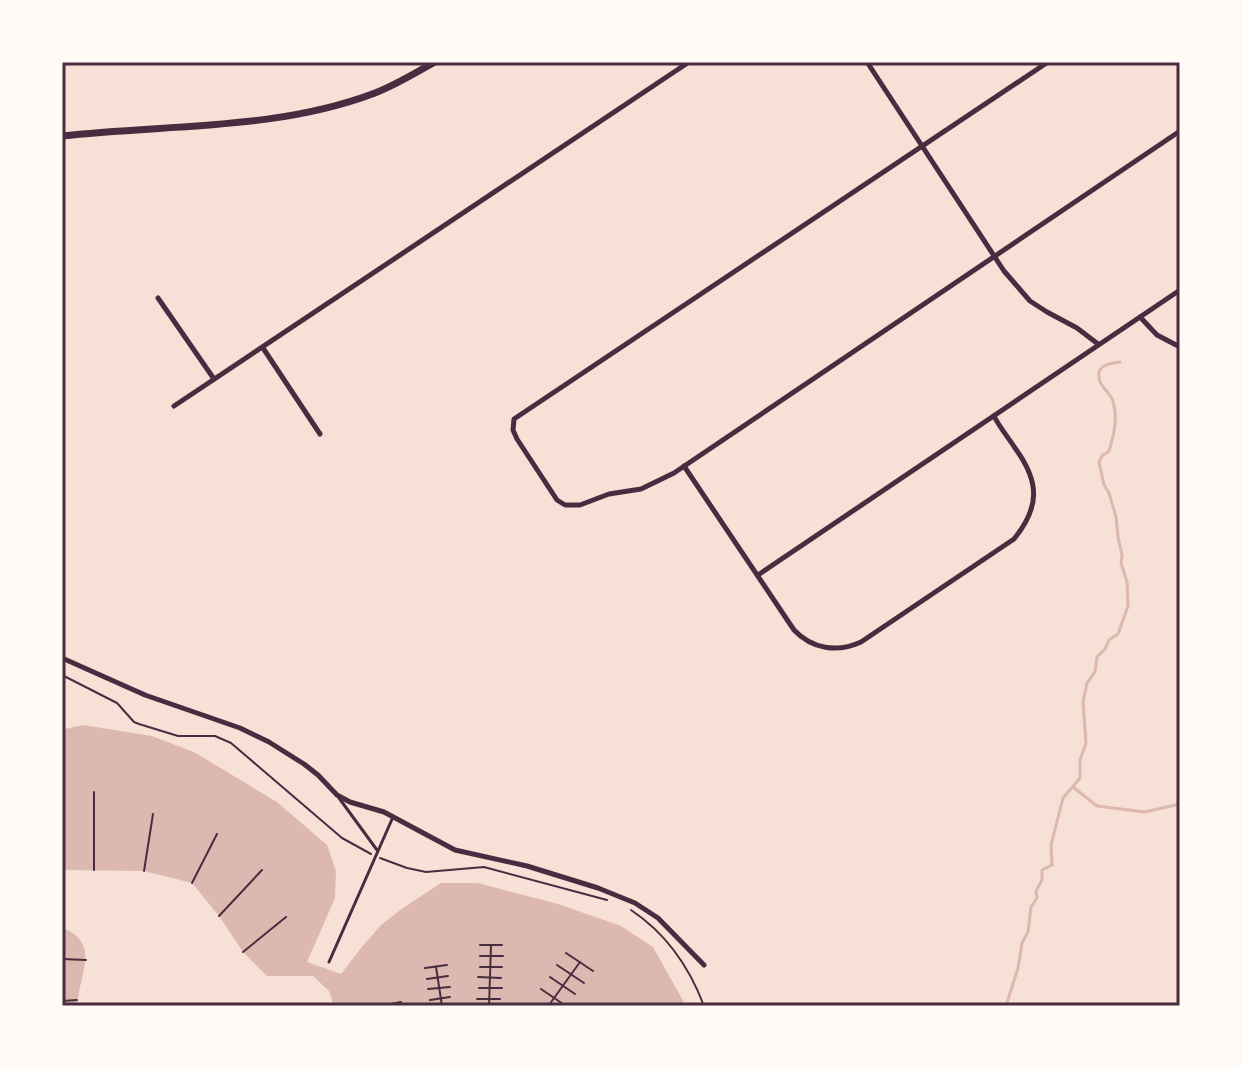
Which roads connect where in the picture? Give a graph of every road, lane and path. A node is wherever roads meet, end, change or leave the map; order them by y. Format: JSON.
{"nodes":[{"id":1,"x":435,"y":62,"type":"edge"},
{"id":2,"x":689,"y":62,"type":"edge"},
{"id":3,"x":867,"y":62,"type":"edge"},
{"id":4,"x":1048,"y":62,"type":"edge"},
{"id":5,"x":1180,"y":131,"type":"edge"},
{"id":6,"x":62,"y":136,"type":"edge"},
{"id":7,"x":923,"y":146,"type":"junction"},
{"id":8,"x":994,"y":256,"type":"junction"},
{"id":9,"x":1180,"y":290,"type":"edge"},
{"id":10,"x":158,"y":298,"type":"dead end"},
{"id":11,"x":1140,"y":317,"type":"junction"},
{"id":12,"x":1098,"y":344,"type":"junction"},
{"id":13,"x":1180,"y":347,"type":"edge"},
{"id":14,"x":263,"y":348,"type":"junction"},
{"id":15,"x":214,"y":380,"type":"junction"},
{"id":16,"x":174,"y":406,"type":"dead end"},
{"id":17,"x":994,"y":416,"type":"junction"},
{"id":18,"x":320,"y":434,"type":"dead end"},
{"id":19,"x":684,"y":466,"type":"junction"},
{"id":20,"x":758,"y":575,"type":"junction"},
{"id":21,"x":62,"y":658,"type":"edge"},
{"id":22,"x":62,"y":675,"type":"edge"},
{"id":23,"x":94,"y":792,"type":"dead end"},
{"id":24,"x":337,"y":795,"type":"junction"},
{"id":25,"x":153,"y":814,"type":"dead end"},
{"id":26,"x":393,"y":817,"type":"junction"},
{"id":27,"x":217,"y":834,"type":"dead end"},
{"id":28,"x":378,"y":851,"type":"junction"},
{"id":29,"x":370,"y":854,"type":"dead end"},
{"id":30,"x":383,"y":858,"type":"dead end"},
{"id":31,"x":94,"y":870,"type":"dead end"},
{"id":32,"x":262,"y":870,"type":"dead end"},
{"id":33,"x":144,"y":871,"type":"dead end"},
{"id":34,"x":192,"y":883,"type":"dead end"},
{"id":35,"x":611,"y":901,"type":"dead end"},
{"id":36,"x":626,"y":906,"type":"dead end"},
{"id":37,"x":219,"y":916,"type":"dead end"},
{"id":38,"x":286,"y":917,"type":"dead end"},
{"id":39,"x":480,"y":945,"type":"dead end"},
{"id":40,"x":502,"y":945,"type":"dead end"},
{"id":41,"x":491,"y":946,"type":"junction"},
{"id":42,"x":243,"y":952,"type":"dead end"},
{"id":43,"x":566,"y":953,"type":"dead end"},
{"id":44,"x":480,"y":956,"type":"dead end"},
{"id":45,"x":491,"y":956,"type":"junction"},
{"id":46,"x":503,"y":956,"type":"dead end"},
{"id":47,"x":62,"y":959,"type":"edge"},
{"id":48,"x":86,"y":960,"type":"dead end"},
{"id":49,"x":329,"y":962,"type":"dead end"},
{"id":50,"x":580,"y":962,"type":"junction"},
{"id":51,"x":447,"y":965,"type":"dead end"},
{"id":52,"x":557,"y":965,"type":"dead end"},
{"id":53,"x":704,"y":965,"type":"dead end"},
{"id":54,"x":436,"y":967,"type":"junction"},
{"id":55,"x":480,"y":967,"type":"dead end"},
{"id":56,"x":490,"y":967,"type":"junction"},
{"id":57,"x":502,"y":967,"type":"dead end"},
{"id":58,"x":425,"y":968,"type":"dead end"},
{"id":59,"x":593,"y":971,"type":"dead end"},
{"id":60,"x":571,"y":974,"type":"junction"},
{"id":61,"x":448,"y":976,"type":"dead end"},
{"id":62,"x":478,"y":977,"type":"dead end"},
{"id":63,"x":490,"y":977,"type":"junction"},
{"id":64,"x":550,"y":977,"type":"dead end"},
{"id":65,"x":438,"y":978,"type":"junction"},
{"id":66,"x":501,"y":978,"type":"dead end"},
{"id":67,"x":427,"y":979,"type":"dead end"},
{"id":68,"x":584,"y":983,"type":"dead end"},
{"id":69,"x":563,"y":986,"type":"junction"},
{"id":70,"x":450,"y":987,"type":"dead end"},
{"id":71,"x":439,"y":988,"type":"junction"},
{"id":72,"x":479,"y":988,"type":"dead end"},
{"id":73,"x":489,"y":988,"type":"junction"},
{"id":74,"x":502,"y":988,"type":"dead end"},
{"id":75,"x":428,"y":989,"type":"dead end"},
{"id":76,"x":541,"y":989,"type":"dead end"},
{"id":77,"x":575,"y":994,"type":"dead end"},
{"id":78,"x":450,"y":997,"type":"dead end"},
{"id":79,"x":441,"y":998,"type":"junction"},
{"id":80,"x":554,"y":998,"type":"junction"},
{"id":81,"x":477,"y":999,"type":"dead end"},
{"id":82,"x":489,"y":999,"type":"junction"},
{"id":83,"x":500,"y":999,"type":"dead end"},
{"id":84,"x":77,"y":1000,"type":"dead end"},
{"id":85,"x":430,"y":1000,"type":"dead end"},
{"id":86,"x":62,"y":1001,"type":"edge"},
{"id":87,"x":401,"y":1002,"type":"dead end"},
{"id":88,"x":392,"y":1005,"type":"edge"},
{"id":89,"x":549,"y":1005,"type":"edge"},
{"id":90,"x":381,"y":1006,"type":"edge"},
{"id":91,"x":442,"y":1006,"type":"edge"},
{"id":92,"x":489,"y":1006,"type":"edge"},
{"id":93,"x":566,"y":1006,"type":"edge"},
{"id":94,"x":704,"y":1006,"type":"edge"}],
"edges":[{"from":1,"to":6,"type":"street"},
{"from":2,"to":14,"type":"street"},
{"from":3,"to":7,"type":"street"},
{"from":4,"to":7,"type":"street"},
{"from":5,"to":8,"type":"street"},
{"from":7,"to":8,"type":"street"},
{"from":7,"to":19,"type":"street"},
{"from":8,"to":12,"type":"street"},
{"from":8,"to":19,"type":"street"},
{"from":9,"to":11,"type":"street"},
{"from":10,"to":15,"type":"street"},
{"from":11,"to":12,"type":"street"},
{"from":11,"to":13,"type":"street"},
{"from":12,"to":17,"type":"street"},
{"from":14,"to":15,"type":"street"},
{"from":14,"to":18,"type":"street"},
{"from":15,"to":16,"type":"street"},
{"from":17,"to":20,"type":"street"},
{"from":17,"to":20,"type":"street"},
{"from":19,"to":20,"type":"street"},
{"from":21,"to":24,"type":"street"},
{"from":22,"to":29,"type":"path"},
{"from":23,"to":31,"type":"path"},
{"from":24,"to":26,"type":"street"},
{"from":24,"to":28,"type":"lane"},
{"from":25,"to":33,"type":"path"},
{"from":26,"to":28,"type":"lane"},
{"from":26,"to":53,"type":"street"},
{"from":27,"to":34,"type":"path"},
{"from":28,"to":49,"type":"lane"},
{"from":30,"to":35,"type":"path"},
{"from":32,"to":37,"type":"path"},
{"from":36,"to":94,"type":"path"},
{"from":38,"to":42,"type":"path"},
{"from":39,"to":41,"type":"path"},
{"from":40,"to":41,"type":"path"},
{"from":41,"to":45,"type":"path"},
{"from":43,"to":50,"type":"path"},
{"from":44,"to":45,"type":"path"},
{"from":45,"to":46,"type":"path"},
{"from":45,"to":56,"type":"path"},
{"from":47,"to":48,"type":"path"},
{"from":50,"to":59,"type":"path"},
{"from":50,"to":60,"type":"path"},
{"from":51,"to":54,"type":"path"},
{"from":52,"to":60,"type":"path"},
{"from":54,"to":58,"type":"path"},
{"from":54,"to":65,"type":"path"},
{"from":55,"to":56,"type":"path"},
{"from":56,"to":57,"type":"path"},
{"from":56,"to":63,"type":"path"},
{"from":60,"to":68,"type":"path"},
{"from":60,"to":69,"type":"path"},
{"from":61,"to":65,"type":"path"},
{"from":62,"to":63,"type":"path"},
{"from":63,"to":66,"type":"path"},
{"from":63,"to":73,"type":"path"},
{"from":64,"to":69,"type":"path"},
{"from":65,"to":67,"type":"path"},
{"from":65,"to":71,"type":"path"},
{"from":69,"to":77,"type":"path"},
{"from":69,"to":80,"type":"path"},
{"from":70,"to":71,"type":"path"},
{"from":71,"to":75,"type":"path"},
{"from":71,"to":79,"type":"path"},
{"from":72,"to":73,"type":"path"},
{"from":73,"to":74,"type":"path"},
{"from":73,"to":82,"type":"path"},
{"from":76,"to":80,"type":"path"},
{"from":78,"to":79,"type":"path"},
{"from":79,"to":85,"type":"path"},
{"from":79,"to":91,"type":"path"},
{"from":80,"to":89,"type":"path"},
{"from":80,"to":93,"type":"path"},
{"from":81,"to":82,"type":"path"},
{"from":82,"to":83,"type":"path"},
{"from":82,"to":92,"type":"path"},
{"from":84,"to":86,"type":"path"},
{"from":87,"to":88,"type":"path"},
{"from":88,"to":90,"type":"path"}]}
